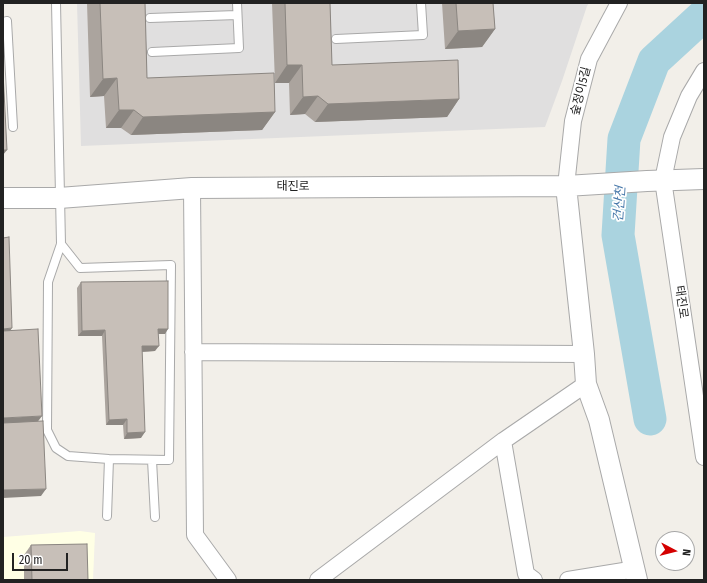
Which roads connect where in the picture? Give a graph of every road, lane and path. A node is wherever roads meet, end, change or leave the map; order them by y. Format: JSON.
{"nodes":[{"id":1,"x":56,"y":3,"type":"edge"},
{"id":2,"x":237,"y":3,"type":"edge"},
{"id":3,"x":421,"y":3,"type":"edge"},
{"id":4,"x":618,"y":3,"type":"edge"},
{"id":5,"x":237,"y":14,"type":"junction"},
{"id":6,"x":150,"y":18,"type":"dead end"},
{"id":7,"x":3,"y":22,"type":"edge"},
{"id":8,"x":336,"y":39,"type":"dead end"},
{"id":9,"x":152,"y":52,"type":"dead end"},
{"id":10,"x":704,"y":71,"type":"edge"},
{"id":11,"x":13,"y":127,"type":"dead end"},
{"id":12,"x":704,"y":179,"type":"edge"},
{"id":13,"x":655,"y":180,"type":"junction"},
{"id":14,"x":574,"y":185,"type":"junction"},
{"id":15,"x":192,"y":188,"type":"junction"},
{"id":16,"x":3,"y":198,"type":"edge"},
{"id":17,"x":59,"y":198,"type":"junction"},
{"id":18,"x":61,"y":244,"type":"junction"},
{"id":19,"x":193,"y":352,"type":"junction"},
{"id":20,"x":584,"y":354,"type":"junction"},
{"id":21,"x":586,"y":384,"type":"junction"},
{"id":22,"x":702,"y":424,"type":"edge"},
{"id":23,"x":503,"y":441,"type":"junction"},
{"id":24,"x":704,"y":457,"type":"edge"},
{"id":25,"x":109,"y":459,"type":"junction"},
{"id":26,"x":152,"y":460,"type":"junction"},
{"id":27,"x":107,"y":516,"type":"dead end"},
{"id":28,"x":155,"y":517,"type":"dead end"},
{"id":29,"x":637,"y":574,"type":"edge"},
{"id":30,"x":228,"y":580,"type":"edge"},
{"id":31,"x":318,"y":580,"type":"edge"},
{"id":32,"x":534,"y":580,"type":"edge"},
{"id":33,"x":568,"y":580,"type":"edge"}],
"edges":[{"from":1,"to":17,"type":"lane"},
{"from":2,"to":5,"type":"lane"},
{"from":3,"to":8,"type":"lane"},
{"from":4,"to":14,"type":"street","name":"숲정이5길"},
{"from":5,"to":6,"type":"lane"},
{"from":5,"to":9,"type":"lane"},
{"from":7,"to":11,"type":"lane"},
{"from":10,"to":13,"type":"street","name":"태진로"},
{"from":12,"to":13,"type":"street"},
{"from":13,"to":14,"type":"street","name":"태진로"},
{"from":13,"to":22,"type":"street","name":"태진로"},
{"from":14,"to":15,"type":"street","name":"태진로"},
{"from":14,"to":20,"type":"street"},
{"from":15,"to":17,"type":"street","name":"태진로"},
{"from":15,"to":19,"type":"street"},
{"from":16,"to":17,"type":"street","name":"태진로"},
{"from":17,"to":18,"type":"lane"},
{"from":18,"to":25,"type":"lane"},
{"from":18,"to":26,"type":"lane"},
{"from":19,"to":20,"type":"street"},
{"from":19,"to":30,"type":"street"},
{"from":20,"to":21,"type":"street"},
{"from":21,"to":23,"type":"street"},
{"from":21,"to":29,"type":"street"},
{"from":22,"to":24,"type":"street","name":"태진로"},
{"from":23,"to":31,"type":"street"},
{"from":23,"to":32,"type":"street"},
{"from":25,"to":26,"type":"lane"},
{"from":25,"to":27,"type":"lane"},
{"from":26,"to":28,"type":"lane"},
{"from":29,"to":33,"type":"street"}]}
